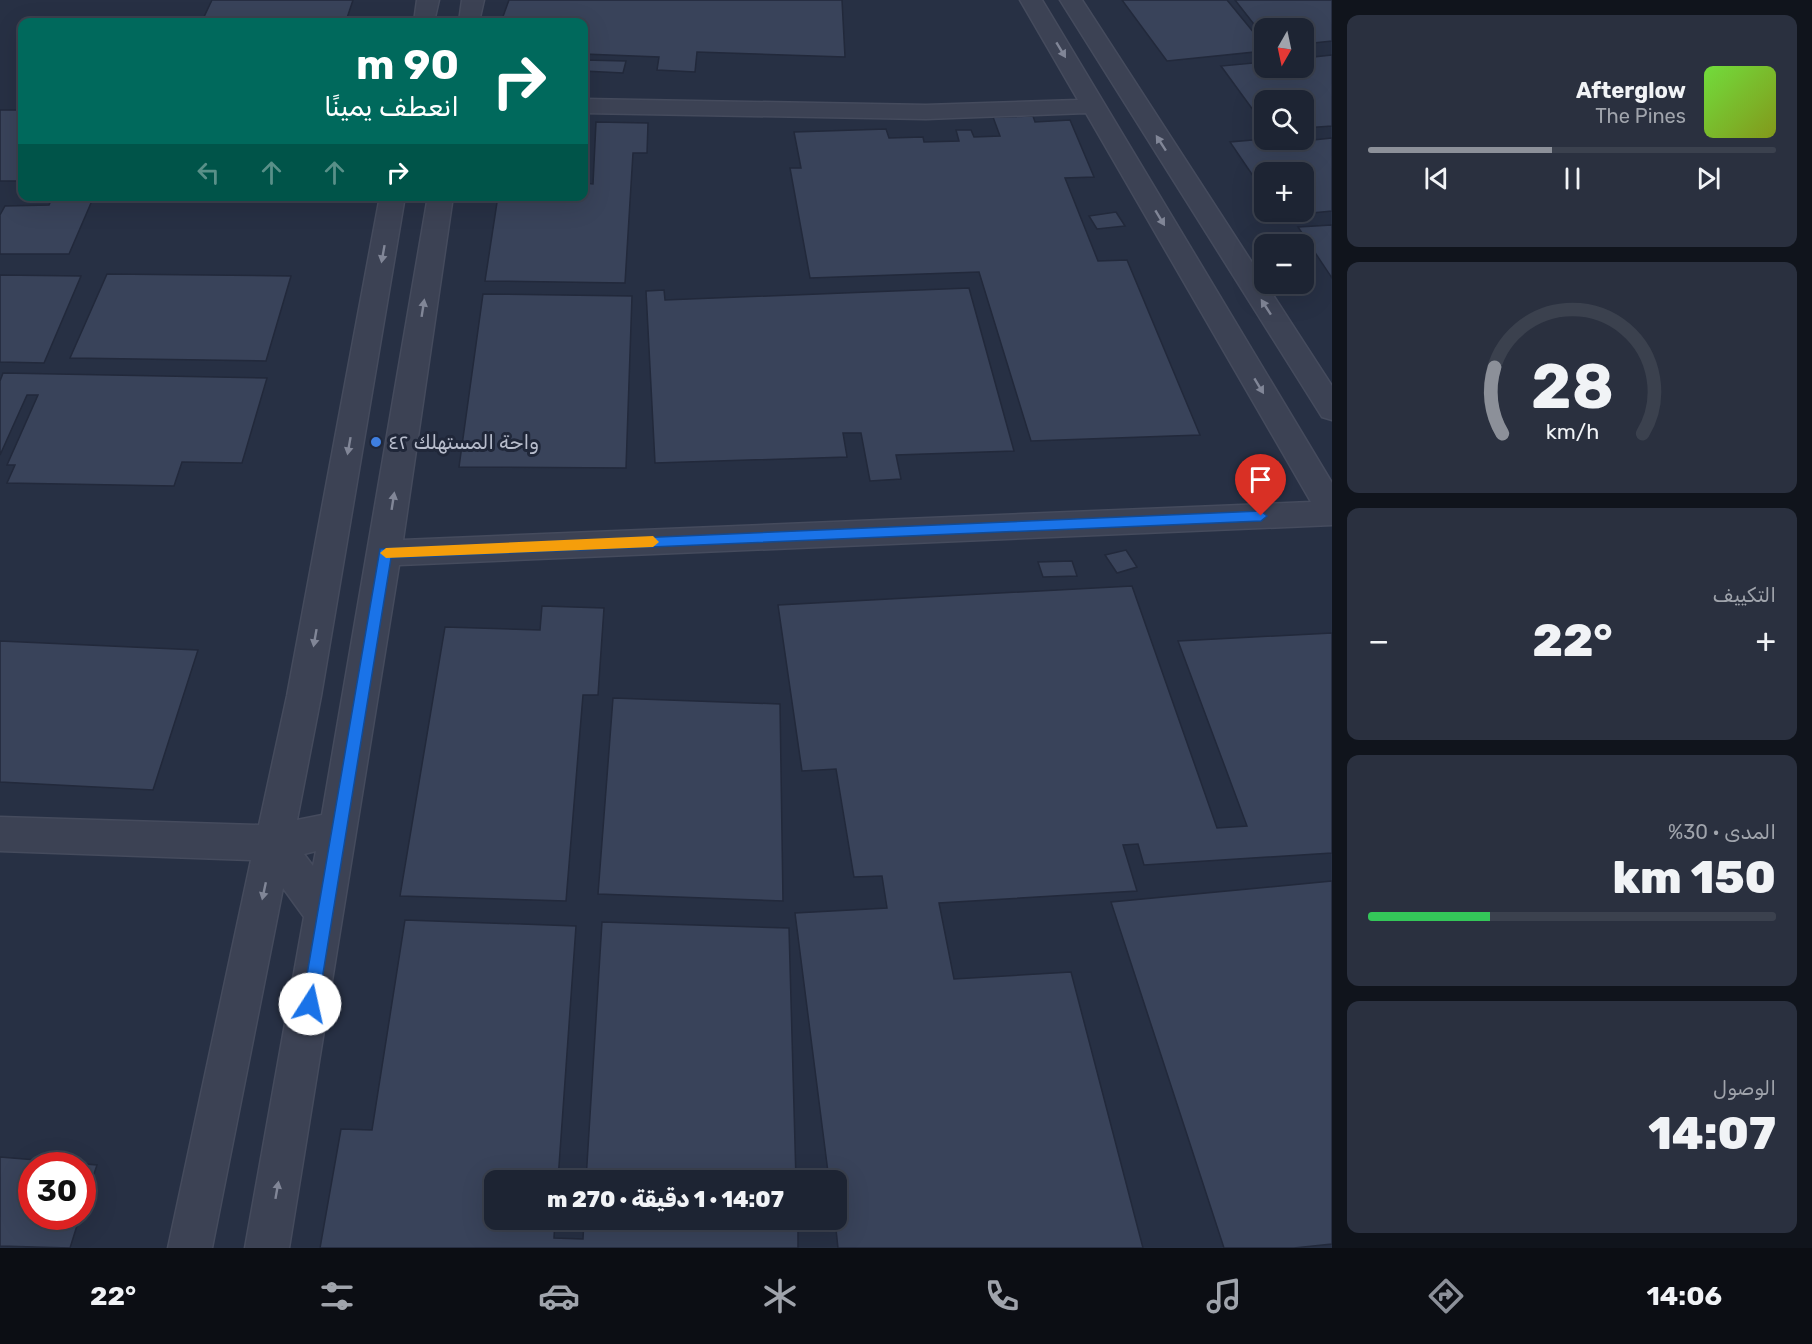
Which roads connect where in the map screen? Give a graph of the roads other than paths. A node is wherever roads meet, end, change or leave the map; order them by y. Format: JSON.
{"nodes":[{"id":1,"x":428,"y":0,"type":"edge"},
{"id":2,"x":473,"y":0,"type":"edge"},
{"id":3,"x":1031,"y":0,"type":"edge"},
{"id":4,"x":1071,"y":0,"type":"edge"},
{"id":5,"x":425,"y":18,"type":"edge"},
{"id":6,"x":470,"y":18,"type":"edge"},
{"id":7,"x":588,"y":106,"type":"edge"},
{"id":8,"x":1094,"y":106,"type":"junction"},
{"id":9,"x":392,"y":201,"type":"edge"},
{"id":10,"x":440,"y":201,"type":"edge"},
{"id":11,"x":1332,"y":409,"type":"edge"},
{"id":12,"x":1332,"y":512,"type":"edge"},
{"id":13,"x":385,"y":553,"type":"junction"},
{"id":14,"x":340,"y":828,"type":"junction"},
{"id":15,"x":0,"y":834,"type":"edge"},
{"id":16,"x":274,"y":843,"type":"junction"},
{"id":17,"x":325,"y":915,"type":"junction"},
{"id":18,"x":190,"y":1248,"type":"edge"},
{"id":19,"x":267,"y":1248,"type":"edge"}],
"edges":[{"from":1,"to":5,"type":"street"},
{"from":2,"to":6,"type":"street"},
{"from":3,"to":8,"type":"street","one_way":true},
{"from":11,"to":4,"type":"street","one_way":true},
{"from":7,"to":8,"type":"street"},
{"from":8,"to":12,"type":"street","one_way":true},
{"from":9,"to":16,"type":"street","one_way":true},
{"from":13,"to":10,"type":"street","one_way":true},
{"from":12,"to":13,"type":"street"},
{"from":13,"to":14,"type":"street"},
{"from":14,"to":16,"type":"street"},
{"from":14,"to":17,"type":"street"},
{"from":15,"to":16,"type":"street"},
{"from":16,"to":17,"type":"street"},
{"from":16,"to":18,"type":"street","one_way":true},
{"from":19,"to":17,"type":"street","one_way":true}]}
